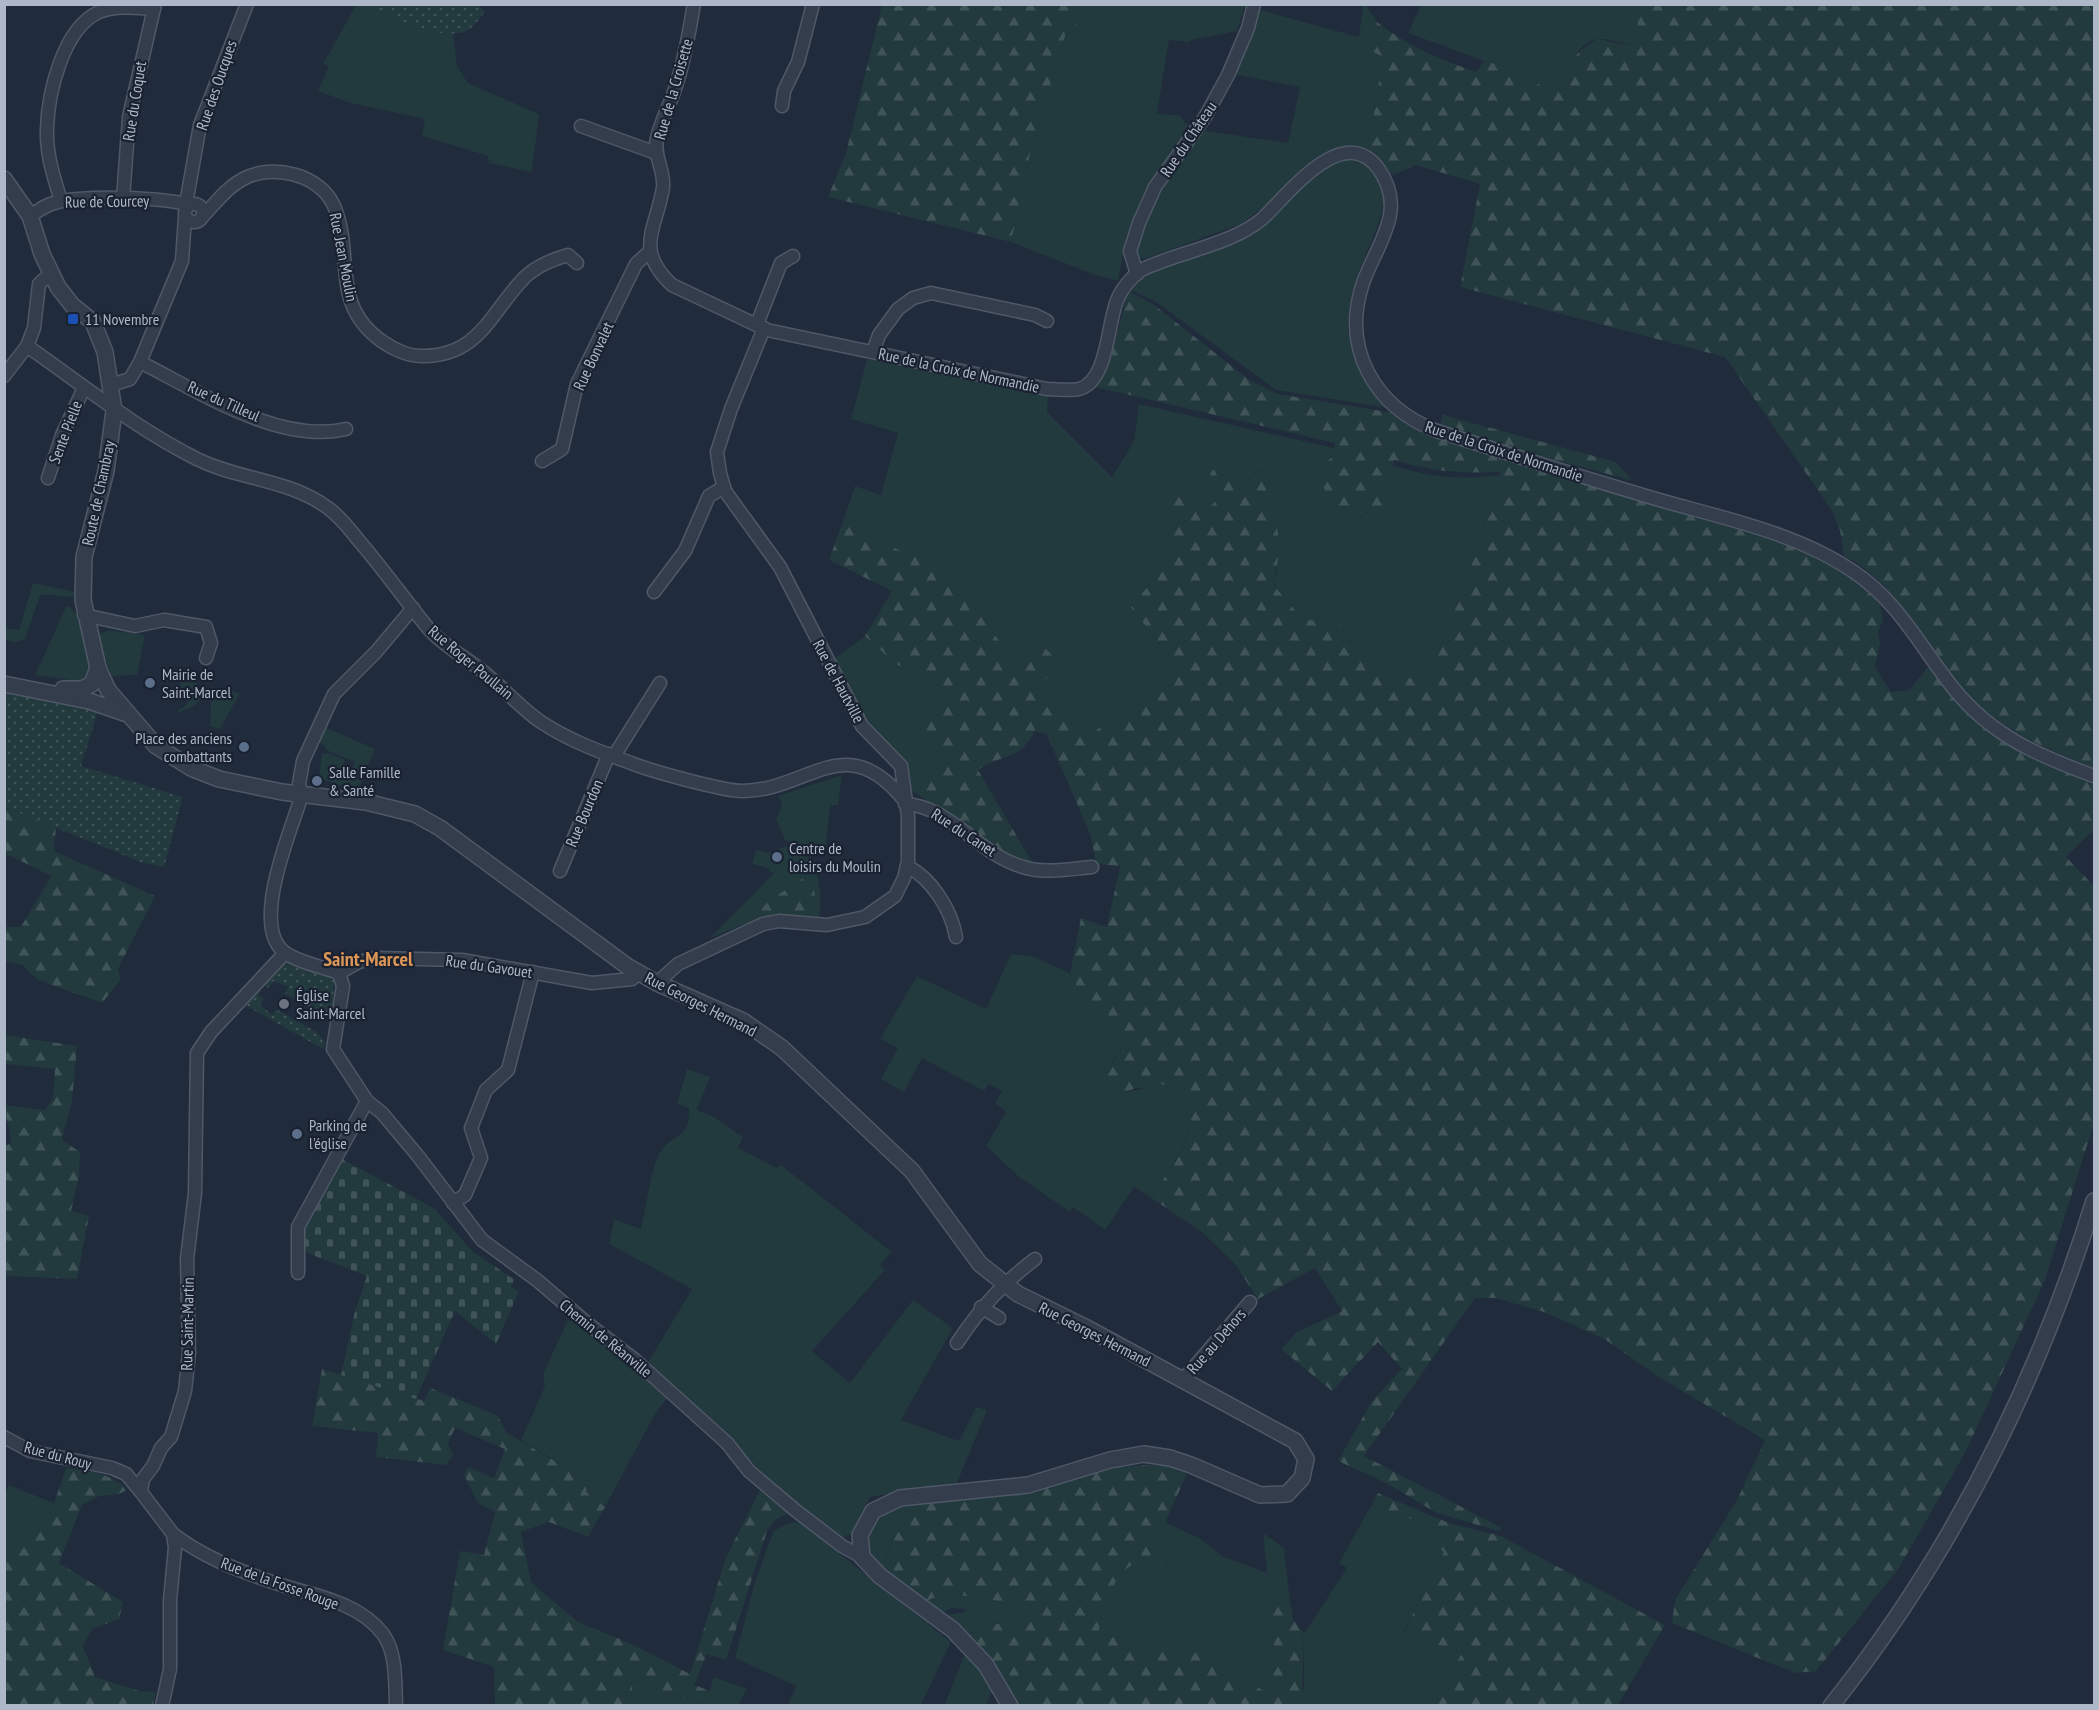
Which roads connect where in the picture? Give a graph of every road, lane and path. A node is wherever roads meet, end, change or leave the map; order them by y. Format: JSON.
{"nodes":[{"id":1,"x":247,"y":4,"type":"edge"},
{"id":2,"x":694,"y":4,"type":"edge"},
{"id":3,"x":813,"y":4,"type":"edge"},
{"id":4,"x":1254,"y":4,"type":"edge"},
{"id":5,"x":154,"y":7,"type":"edge"},
{"id":6,"x":782,"y":106,"type":"dead end"},
{"id":7,"x":581,"y":126,"type":"dead end"},
{"id":8,"x":656,"y":153,"type":"junction"},
{"id":9,"x":4,"y":179,"type":"edge"},
{"id":10,"x":123,"y":199,"type":"junction"},
{"id":11,"x":61,"y":201,"type":"junction"},
{"id":12,"x":193,"y":211,"type":"junction"},
{"id":13,"x":30,"y":216,"type":"junction"},
{"id":14,"x":650,"y":251,"type":"junction"},
{"id":15,"x":793,"y":256,"type":"dead end"},
{"id":16,"x":578,"y":263,"type":"dead end"},
{"id":17,"x":51,"y":273,"type":"junction"},
{"id":18,"x":1137,"y":274,"type":"junction"},
{"id":19,"x":1047,"y":321,"type":"dead end"},
{"id":20,"x":760,"y":326,"type":"junction"},
{"id":21,"x":27,"y":346,"type":"junction"},
{"id":22,"x":873,"y":352,"type":"junction"},
{"id":23,"x":140,"y":363,"type":"junction"},
{"id":24,"x":4,"y":376,"type":"edge"},
{"id":25,"x":111,"y":385,"type":"junction"},
{"id":26,"x":84,"y":388,"type":"junction"},
{"id":27,"x":114,"y":411,"type":"junction"},
{"id":28,"x":346,"y":429,"type":"dead end"},
{"id":29,"x":542,"y":461,"type":"dead end"},
{"id":30,"x":48,"y":478,"type":"dead end"},
{"id":31,"x":724,"y":487,"type":"junction"},
{"id":32,"x":654,"y":592,"type":"dead end"},
{"id":33,"x":412,"y":608,"type":"junction"},
{"id":34,"x":84,"y":615,"type":"junction"},
{"id":35,"x":206,"y":658,"type":"dead end"},
{"id":36,"x":98,"y":668,"type":"junction"},
{"id":37,"x":4,"y":677,"type":"edge"},
{"id":38,"x":660,"y":683,"type":"dead end"},
{"id":39,"x":4,"y":684,"type":"edge"},
{"id":40,"x":108,"y":690,"type":"junction"},
{"id":41,"x":89,"y":701,"type":"junction"},
{"id":42,"x":126,"y":714,"type":"junction"},
{"id":43,"x":611,"y":755,"type":"junction"},
{"id":44,"x":2094,"y":776,"type":"edge"},
{"id":45,"x":302,"y":795,"type":"junction"},
{"id":46,"x":905,"y":802,"type":"junction"},
{"id":47,"x":907,"y":866,"type":"junction"},
{"id":48,"x":1092,"y":867,"type":"dead end"},
{"id":49,"x":560,"y":871,"type":"dead end"},
{"id":50,"x":956,"y":937,"type":"dead end"},
{"id":51,"x":285,"y":953,"type":"junction"},
{"id":52,"x":532,"y":972,"type":"junction"},
{"id":53,"x":638,"y":972,"type":"junction"},
{"id":54,"x":339,"y":973,"type":"junction"},
{"id":55,"x":657,"y":983,"type":"junction"},
{"id":56,"x":367,"y":1101,"type":"junction"},
{"id":57,"x":2094,"y":1201,"type":"edge"},
{"id":58,"x":453,"y":1203,"type":"junction"},
{"id":59,"x":1035,"y":1259,"type":"dead end"},
{"id":60,"x":298,"y":1273,"type":"dead end"},
{"id":61,"x":1004,"y":1283,"type":"junction"},
{"id":62,"x":1250,"y":1302,"type":"dead end"},
{"id":63,"x":981,"y":1307,"type":"junction"},
{"id":64,"x":999,"y":1318,"type":"dead end"},
{"id":65,"x":957,"y":1342,"type":"dead end"},
{"id":66,"x":1183,"y":1380,"type":"junction"},
{"id":67,"x":4,"y":1437,"type":"edge"},
{"id":68,"x":153,"y":1466,"type":"junction"},
{"id":69,"x":112,"y":1468,"type":"junction"},
{"id":70,"x":141,"y":1492,"type":"junction"},
{"id":71,"x":173,"y":1534,"type":"junction"},
{"id":72,"x":862,"y":1557,"type":"junction"},
{"id":73,"x":162,"y":1706,"type":"edge"},
{"id":74,"x":396,"y":1706,"type":"edge"},
{"id":75,"x":1010,"y":1706,"type":"edge"},
{"id":76,"x":1831,"y":1706,"type":"edge"}],
"edges":[{"from":1,"to":12,"type":"street","name":"Rue des Oucques"},
{"from":2,"to":8,"type":"street","name":"Rue de la Croisette"},
{"from":3,"to":6,"type":"street"},
{"from":4,"to":18,"type":"street","name":"Rue du Château"},
{"from":5,"to":10,"type":"street","name":"Rue du Coquet"},
{"from":5,"to":11,"type":"street"},
{"from":7,"to":8,"type":"street"},
{"from":8,"to":14,"type":"street","name":"Rue de la Croisette"},
{"from":9,"to":13,"type":"street","name":"Route de Chambray"},
{"from":10,"to":11,"type":"street","name":"Rue de Courcey"},
{"from":10,"to":12,"type":"street","name":"Rue de Courcey"},
{"from":11,"to":13,"type":"street","name":"Rue de Courcey"},
{"from":12,"to":16,"type":"street","name":"Rue Jean Moulin"},
{"from":12,"to":23,"type":"street","name":"Rue des Oucques"},
{"from":13,"to":17,"type":"street","name":"Route de Chambray"},
{"from":14,"to":20,"type":"street"},
{"from":14,"to":29,"type":"street","name":"Rue Bonvalet"},
{"from":15,"to":20,"type":"street","name":"Rue de Hautville"},
{"from":17,"to":21,"type":"street"},
{"from":17,"to":25,"type":"street","name":"Route de Chambray"},
{"from":18,"to":22,"type":"street","name":"Rue de la Croix de Normandie"},
{"from":18,"to":44,"type":"street","name":"Rue de la Croix de Normandie"},
{"from":19,"to":22,"type":"street"},
{"from":20,"to":22,"type":"street","name":"Rue de la Croix de Normandie"},
{"from":20,"to":31,"type":"street","name":"Rue de Hautville"},
{"from":21,"to":24,"type":"street"},
{"from":21,"to":26,"type":"street","name":"Rue Roger Poullain"},
{"from":23,"to":25,"type":"street","name":"Rue des Oucques"},
{"from":23,"to":28,"type":"street","name":"Rue du Tilleul"},
{"from":25,"to":27,"type":"street","name":"Route de Chambray"},
{"from":26,"to":27,"type":"street","name":"Rue Roger Poullain"},
{"from":26,"to":30,"type":"street","name":"Sente Pielle"},
{"from":27,"to":33,"type":"street","name":"Rue Roger Poullain"},
{"from":27,"to":34,"type":"street","name":"Route de Chambray"},
{"from":31,"to":32,"type":"street"},
{"from":31,"to":46,"type":"street","name":"Rue de Hautville"},
{"from":33,"to":43,"type":"street","name":"Rue Roger Poullain"},
{"from":33,"to":45,"type":"street"},
{"from":34,"to":35,"type":"street"},
{"from":34,"to":36,"type":"street","name":"Route de Chambray"},
{"from":36,"to":37,"type":"street"},
{"from":36,"to":40,"type":"street","name":"Route de Chambray"},
{"from":38,"to":43,"type":"street","name":"Rue Bourdon"},
{"from":39,"to":41,"type":"street"},
{"from":40,"to":41,"type":"street"},
{"from":40,"to":42,"type":"street"},
{"from":41,"to":42,"type":"street"},
{"from":42,"to":45,"type":"street"},
{"from":43,"to":46,"type":"street","name":"Rue Roger Poullain"},
{"from":43,"to":49,"type":"street","name":"Rue Bourdon"},
{"from":45,"to":51,"type":"street"},
{"from":45,"to":53,"type":"street","name":"Rue Georges Hermand"},
{"from":46,"to":47,"type":"street","name":"Rue de Hautville"},
{"from":46,"to":48,"type":"street","name":"Rue du Canet"},
{"from":47,"to":50,"type":"street"},
{"from":47,"to":55,"type":"street","name":"Rue de Hautville"},
{"from":51,"to":54,"type":"street"},
{"from":51,"to":68,"type":"street","name":"Rue Saint-Martin"},
{"from":52,"to":53,"type":"street","name":"Rue du Gavouet"},
{"from":52,"to":54,"type":"street","name":"Rue du Gavouet"},
{"from":52,"to":58,"type":"street"},
{"from":53,"to":55,"type":"street","name":"Rue Georges Hermand"},
{"from":54,"to":56,"type":"street","name":"Chemin de Réanville"},
{"from":55,"to":61,"type":"street","name":"Rue Georges Hermand"},
{"from":56,"to":58,"type":"street","name":"Chemin de Réanville"},
{"from":56,"to":60,"type":"street"},
{"from":57,"to":76,"type":"street"},
{"from":58,"to":72,"type":"street","name":"Chemin de Réanville"},
{"from":59,"to":61,"type":"street"},
{"from":61,"to":63,"type":"street"},
{"from":61,"to":66,"type":"street","name":"Rue Georges Hermand"},
{"from":62,"to":66,"type":"street","name":"Rue au Dehors"},
{"from":63,"to":64,"type":"street"},
{"from":63,"to":65,"type":"street"},
{"from":66,"to":72,"type":"street","name":"Rue Georges Hermand"},
{"from":67,"to":69,"type":"street","name":"Rue du Rouy"},
{"from":68,"to":69,"type":"street","name":"Rue du Rouy"},
{"from":68,"to":70,"type":"street","name":"Rue Saint-Martin"},
{"from":69,"to":70,"type":"street","name":"Rue du Rouy"},
{"from":70,"to":71,"type":"street"},
{"from":71,"to":73,"type":"street"},
{"from":71,"to":74,"type":"street","name":"Rue de la Fosse Rouge"},
{"from":72,"to":75,"type":"street"}]}
